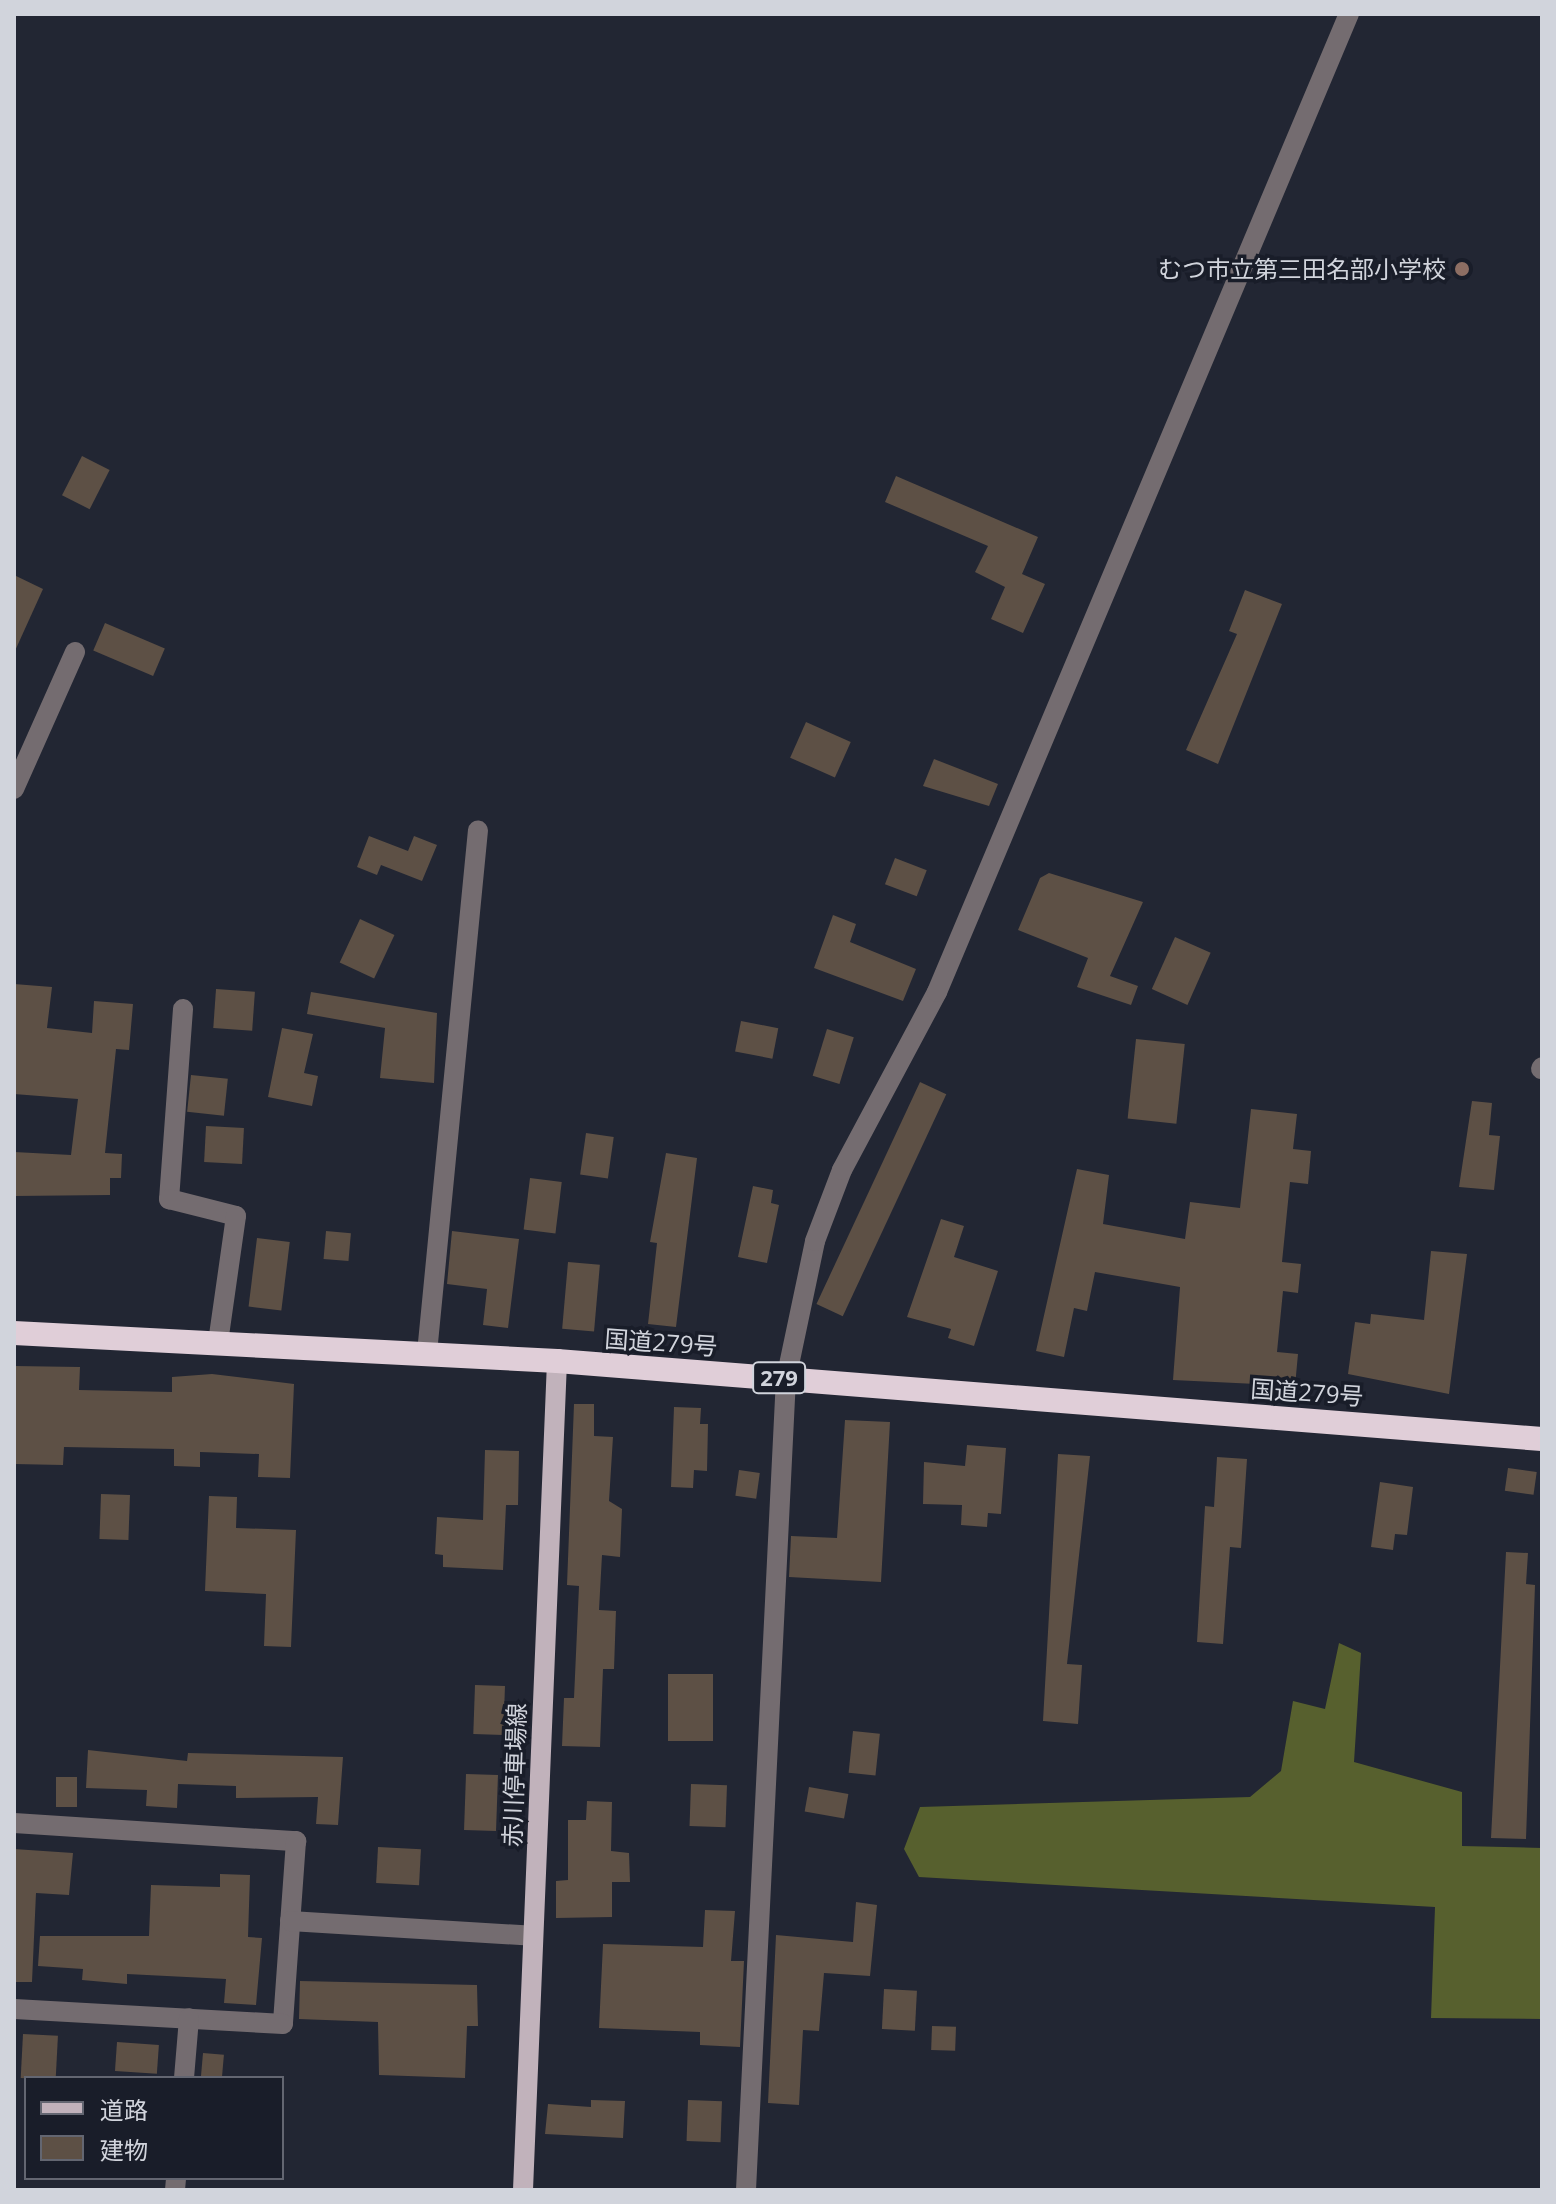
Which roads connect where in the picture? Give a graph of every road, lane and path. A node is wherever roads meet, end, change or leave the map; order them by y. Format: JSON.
{"nodes":[{"id":1,"x":1349,"y":14,"type":"edge"},
{"id":2,"x":75,"y":652,"type":"dead end"},
{"id":3,"x":14,"y":789,"type":"edge"},
{"id":4,"x":478,"y":830,"type":"dead end"},
{"id":5,"x":183,"y":1009,"type":"dead end"},
{"id":6,"x":14,"y":1333,"type":"edge"},
{"id":7,"x":218,"y":1343,"type":"junction"},
{"id":8,"x":427,"y":1353,"type":"junction"},
{"id":9,"x":557,"y":1361,"type":"junction"},
{"id":10,"x":786,"y":1379,"type":"junction"},
{"id":11,"x":1542,"y":1439,"type":"edge"},
{"id":12,"x":14,"y":1823,"type":"edge"},
{"id":13,"x":290,"y":1921,"type":"junction"},
{"id":14,"x":533,"y":1936,"type":"junction"},
{"id":15,"x":14,"y":2009,"type":"edge"},
{"id":16,"x":189,"y":2018,"type":"junction"},
{"id":17,"x":184,"y":2076,"type":"edge"},
{"id":18,"x":523,"y":2190,"type":"edge"},
{"id":19,"x":746,"y":2190,"type":"edge"}],
"edges":[{"from":1,"to":10,"type":"street"},
{"from":2,"to":3,"type":"street"},
{"from":4,"to":8,"type":"street"},
{"from":5,"to":7,"type":"street"},
{"from":6,"to":7,"type":"highway","name":"国道279号","number":"279"},
{"from":7,"to":8,"type":"highway","name":"国道279号","number":"279"},
{"from":8,"to":9,"type":"highway","name":"国道279号","number":"279"},
{"from":9,"to":10,"type":"highway","name":"国道279号","number":"279"},
{"from":9,"to":14,"type":"main road","name":"赤川停車場線"},
{"from":10,"to":11,"type":"highway","name":"国道279号","number":"279"},
{"from":10,"to":19,"type":"street"},
{"from":12,"to":13,"type":"street"},
{"from":13,"to":14,"type":"street"},
{"from":13,"to":16,"type":"street"},
{"from":14,"to":18,"type":"main road","name":"赤川停車場線"},
{"from":15,"to":16,"type":"street"},
{"from":16,"to":17,"type":"street"}]}
